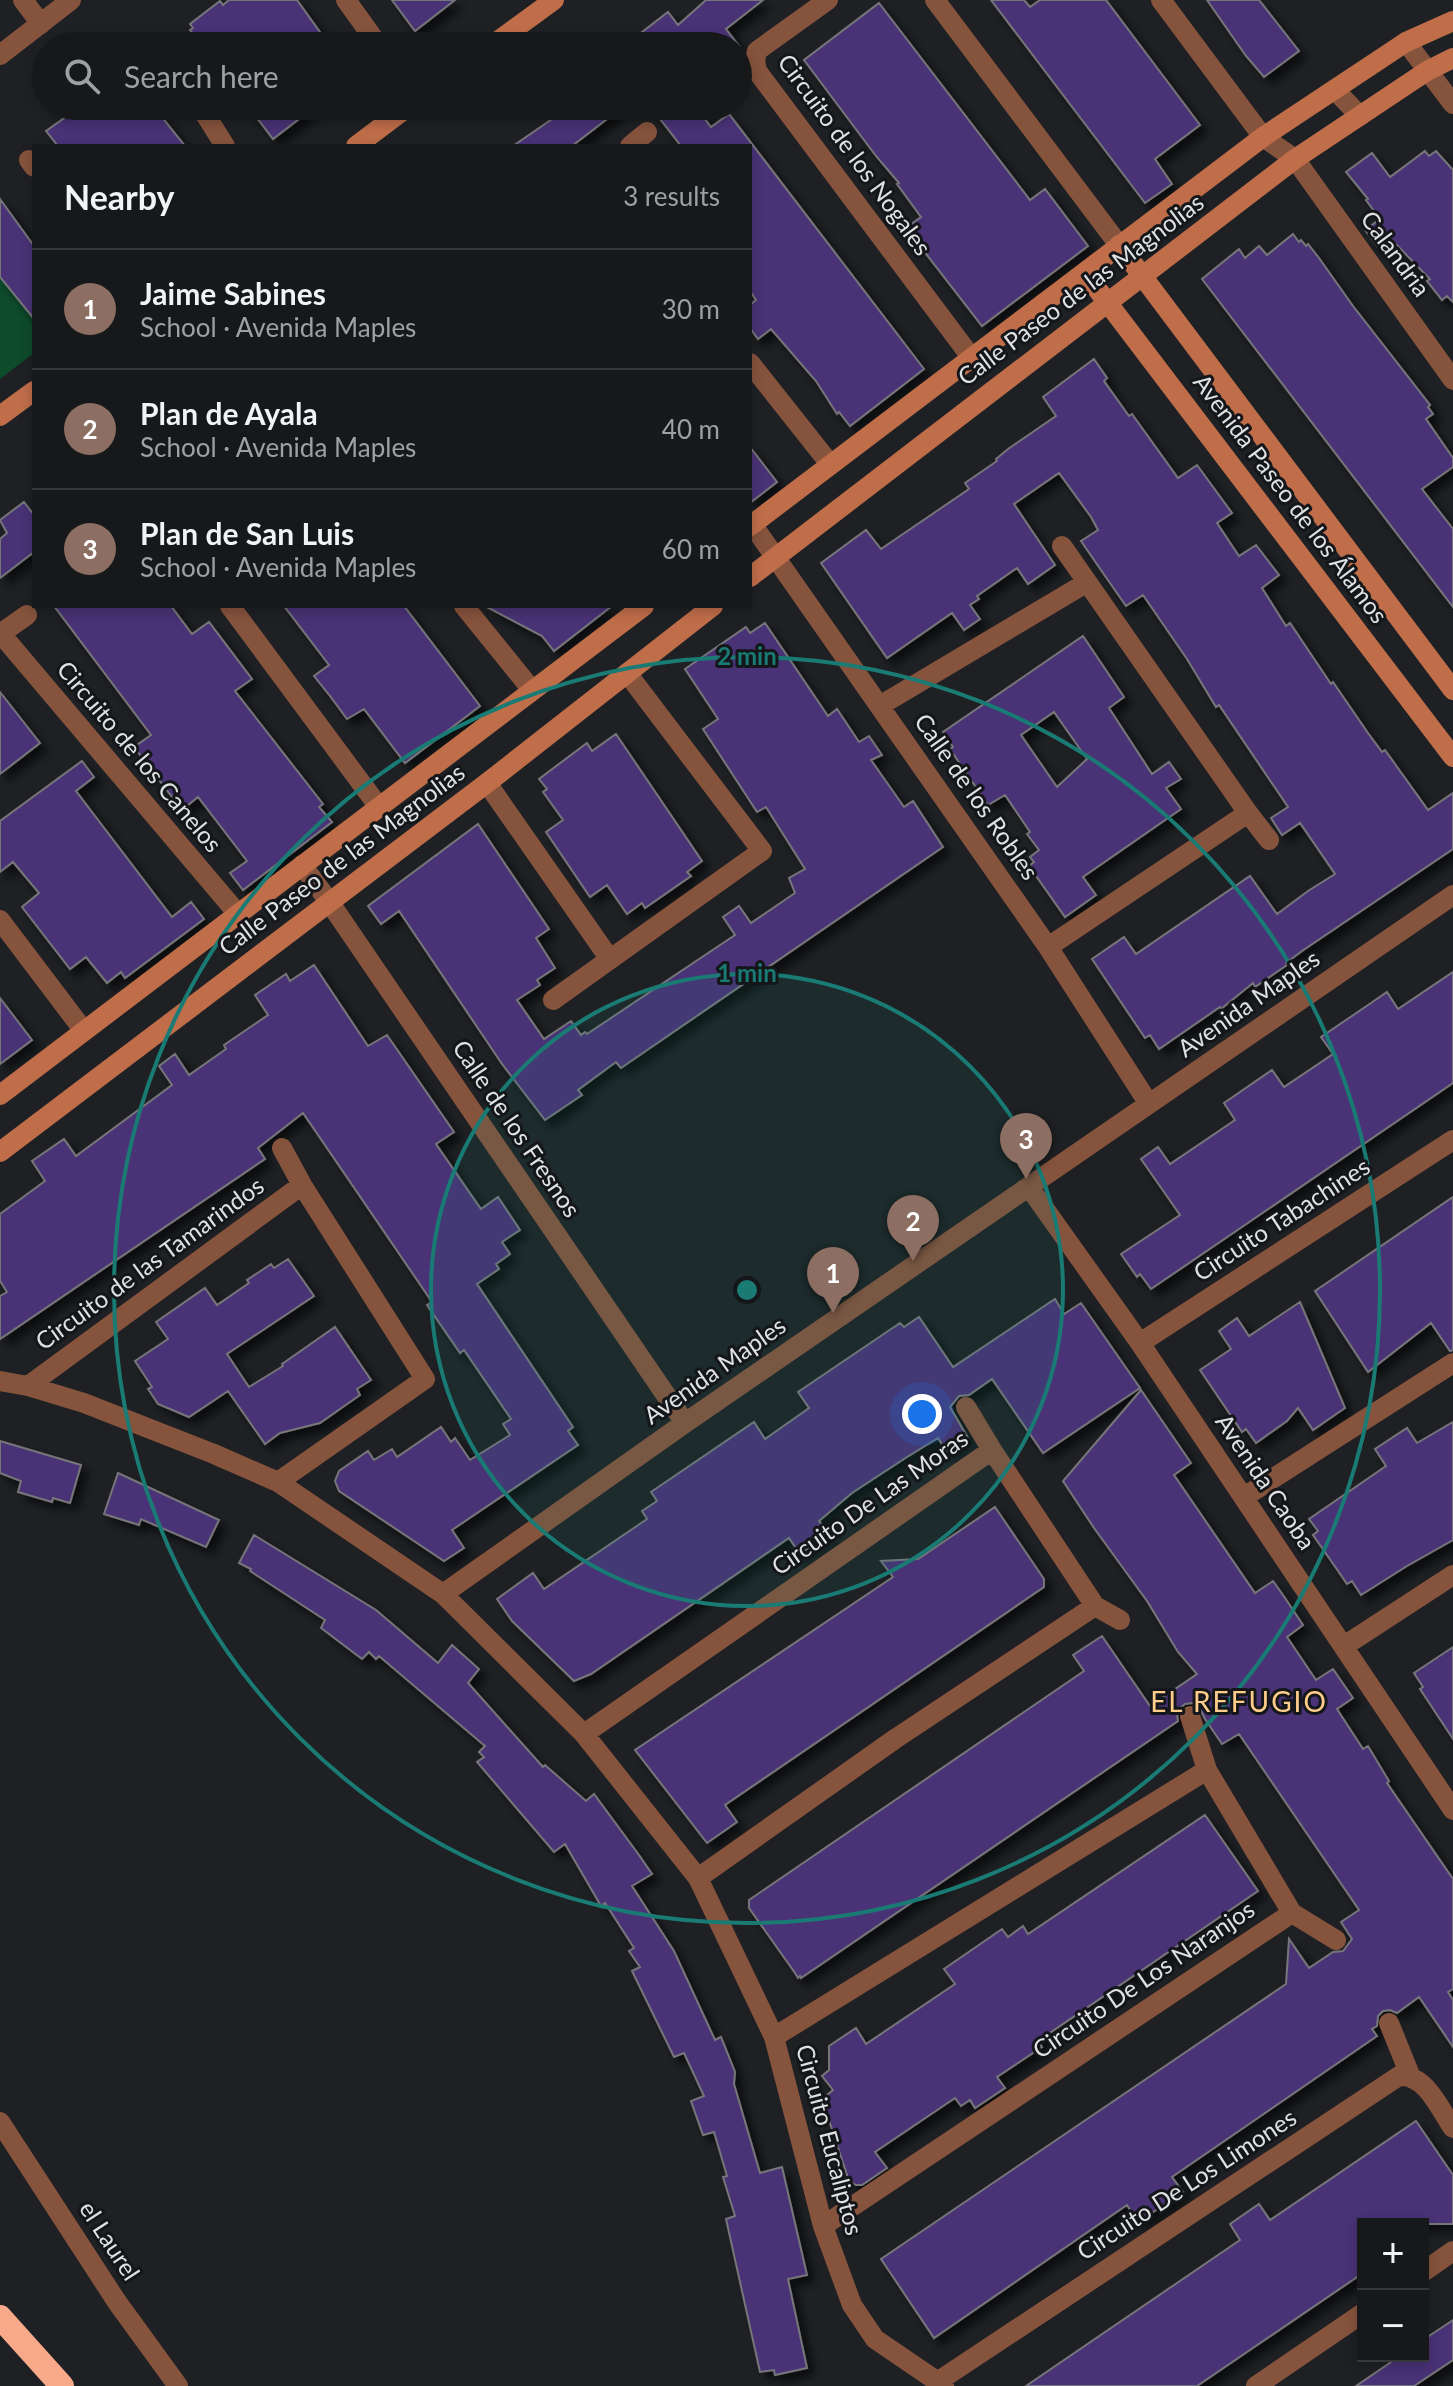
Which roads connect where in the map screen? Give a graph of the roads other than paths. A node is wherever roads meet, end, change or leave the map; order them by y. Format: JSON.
{"nodes":[{"id":1,"x":23,"y":0,"type":"edge"},
{"id":2,"x":71,"y":0,"type":"edge"},
{"id":3,"x":346,"y":0,"type":"edge"},
{"id":4,"x":554,"y":0,"type":"edge"},
{"id":5,"x":828,"y":0,"type":"edge"},
{"id":6,"x":935,"y":0,"type":"edge"},
{"id":7,"x":1161,"y":0,"type":"edge"},
{"id":8,"x":1453,"y":21,"type":"edge"},
{"id":9,"x":41,"y":24,"type":"junction"},
{"id":10,"x":369,"y":32,"type":"edge"},
{"id":11,"x":510,"y":32,"type":"edge"},
{"id":12,"x":1406,"y":42,"type":"junction"},
{"id":13,"x":0,"y":55,"type":"edge"},
{"id":14,"x":1453,"y":58,"type":"edge"},
{"id":15,"x":1427,"y":71,"type":"junction"},
{"id":16,"x":1335,"y":90,"type":"junction"},
{"id":17,"x":1453,"y":104,"type":"edge"},
{"id":18,"x":1360,"y":116,"type":"junction"},
{"id":19,"x":209,"y":120,"type":"edge"},
{"id":20,"x":390,"y":120,"type":"edge"},
{"id":21,"x":647,"y":132,"type":"dead end"},
{"id":22,"x":1263,"y":137,"type":"junction"},
{"id":23,"x":224,"y":144,"type":"edge"},
{"id":24,"x":359,"y":144,"type":"edge"},
{"id":25,"x":632,"y":144,"type":"edge"},
{"id":26,"x":1295,"y":159,"type":"junction"},
{"id":27,"x":1119,"y":245,"type":"junction"},
{"id":28,"x":1085,"y":273,"type":"junction"},
{"id":29,"x":1142,"y":276,"type":"junction"},
{"id":30,"x":1108,"y":302,"type":"junction"},
{"id":31,"x":971,"y":357,"type":"junction"},
{"id":32,"x":752,"y":366,"type":"edge"},
{"id":33,"x":1453,"y":380,"type":"edge"},
{"id":34,"x":32,"y":392,"type":"edge"},
{"id":35,"x":0,"y":416,"type":"edge"},
{"id":36,"x":830,"y":464,"type":"junction"},
{"id":37,"x":752,"y":524,"type":"edge"},
{"id":38,"x":752,"y":526,"type":"edge"},
{"id":39,"x":1062,"y":546,"type":"dead end"},
{"id":40,"x":775,"y":557,"type":"junction"},
{"id":41,"x":752,"y":575,"type":"edge"},
{"id":42,"x":1086,"y":583,"type":"junction"},
{"id":43,"x":231,"y":608,"type":"edge"},
{"id":44,"x":466,"y":608,"type":"edge"},
{"id":45,"x":641,"y":608,"type":"edge"},
{"id":46,"x":710,"y":608,"type":"edge"},
{"id":47,"x":27,"y":615,"type":"dead end"},
{"id":48,"x":0,"y":634,"type":"edge"},
{"id":49,"x":627,"y":673,"type":"junction"},
{"id":50,"x":532,"y":690,"type":"junction"},
{"id":51,"x":1453,"y":690,"type":"edge"},
{"id":52,"x":881,"y":705,"type":"junction"},
{"id":53,"x":1453,"y":757,"type":"edge"},
{"id":54,"x":487,"y":783,"type":"junction"},
{"id":55,"x":379,"y":807,"type":"junction"},
{"id":56,"x":1248,"y":813,"type":"junction"},
{"id":57,"x":1269,"y":840,"type":"dead end"},
{"id":58,"x":302,"y":865,"type":"junction"},
{"id":59,"x":1453,"y":895,"type":"edge"},
{"id":60,"x":330,"y":903,"type":"junction"},
{"id":61,"x":238,"y":914,"type":"junction"},
{"id":62,"x":0,"y":920,"type":"edge"},
{"id":63,"x":1048,"y":947,"type":"junction"},
{"id":64,"x":609,"y":958,"type":"junction"},
{"id":65,"x":553,"y":1000,"type":"dead end"},
{"id":66,"x":84,"y":1031,"type":"junction"},
{"id":67,"x":0,"y":1095,"type":"edge"},
{"id":68,"x":1149,"y":1104,"type":"junction"},
{"id":69,"x":1453,"y":1140,"type":"edge"},
{"id":70,"x":282,"y":1148,"type":"dead end"},
{"id":71,"x":0,"y":1152,"type":"edge"},
{"id":72,"x":302,"y":1185,"type":"junction"},
{"id":73,"x":1029,"y":1187,"type":"junction"},
{"id":74,"x":1140,"y":1343,"type":"junction"},
{"id":75,"x":1453,"y":1363,"type":"edge"},
{"id":76,"x":0,"y":1381,"type":"edge"},
{"id":77,"x":28,"y":1386,"type":"junction"},
{"id":78,"x":966,"y":1407,"type":"dead end"},
{"id":79,"x":685,"y":1423,"type":"junction"},
{"id":80,"x":992,"y":1450,"type":"junction"},
{"id":81,"x":278,"y":1482,"type":"junction"},
{"id":82,"x":1244,"y":1497,"type":"junction"},
{"id":83,"x":1453,"y":1575,"type":"edge"},
{"id":84,"x":443,"y":1594,"type":"junction"},
{"id":85,"x":1095,"y":1606,"type":"junction"},
{"id":86,"x":1120,"y":1620,"type":"dead end"},
{"id":87,"x":1344,"y":1646,"type":"junction"},
{"id":88,"x":1190,"y":1716,"type":"dead end"},
{"id":89,"x":584,"y":1734,"type":"junction"},
{"id":90,"x":1207,"y":1770,"type":"junction"},
{"id":91,"x":1451,"y":1804,"type":"edge"},
{"id":92,"x":698,"y":1878,"type":"junction"},
{"id":93,"x":1292,"y":1913,"type":"junction"},
{"id":94,"x":1336,"y":1940,"type":"dead end"},
{"id":95,"x":1389,"y":2023,"type":"dead end"},
{"id":96,"x":774,"y":2037,"type":"junction"},
{"id":97,"x":1410,"y":2075,"type":"junction"},
{"id":98,"x":0,"y":2122,"type":"edge"},
{"id":99,"x":1453,"y":2128,"type":"edge"},
{"id":100,"x":823,"y":2226,"type":"junction"},
{"id":101,"x":1453,"y":2251,"type":"edge"},
{"id":102,"x":1429,"y":2268,"type":"edge"},
{"id":103,"x":0,"y":2317,"type":"edge"},
{"id":104,"x":1357,"y":2317,"type":"edge"},
{"id":105,"x":940,"y":2384,"type":"edge"},
{"id":106,"x":62,"y":2386,"type":"edge"},
{"id":107,"x":178,"y":2386,"type":"edge"},
{"id":108,"x":1256,"y":2386,"type":"edge"}],
"edges":[{"from":1,"to":9,"type":"street"},
{"from":2,"to":9,"type":"street"},
{"from":3,"to":10,"type":"street"},
{"from":4,"to":11,"type":"street"},
{"from":5,"to":31,"type":"street","name":"Circuito de los Nogales"},
{"from":6,"to":27,"type":"street"},
{"from":7,"to":22,"type":"street","name":"Calandria"},
{"from":8,"to":12,"type":"street","name":"Calle Paseo de las Magnolias"},
{"from":9,"to":13,"type":"street"},
{"from":12,"to":15,"type":"street"},
{"from":12,"to":16,"type":"street","name":"Calle Paseo de las Magnolias"},
{"from":14,"to":15,"type":"street","name":"Calle Paseo de las Magnolias"},
{"from":15,"to":17,"type":"street"},
{"from":15,"to":18,"type":"street","name":"Calle Paseo de las Magnolias"},
{"from":16,"to":18,"type":"street"},
{"from":16,"to":22,"type":"street","name":"Calle Paseo de las Magnolias"},
{"from":18,"to":26,"type":"street","name":"Calle Paseo de las Magnolias"},
{"from":19,"to":23,"type":"street"},
{"from":20,"to":24,"type":"street"},
{"from":21,"to":25,"type":"street"},
{"from":22,"to":26,"type":"street","name":"Calandria"},
{"from":22,"to":27,"type":"street","name":"Calle Paseo de las Magnolias"},
{"from":26,"to":29,"type":"street","name":"Calle Paseo de las Magnolias"},
{"from":26,"to":33,"type":"street","name":"Calandria"},
{"from":27,"to":28,"type":"street","name":"Calle Paseo de las Magnolias"},
{"from":27,"to":29,"type":"street","name":"Avenida Paseo de los Álamos"},
{"from":28,"to":30,"type":"street","name":"Avenida Paseo de los Álamos"},
{"from":28,"to":31,"type":"street","name":"Calle Paseo de las Magnolias"},
{"from":29,"to":30,"type":"street","name":"Calle Paseo de las Magnolias"},
{"from":29,"to":51,"type":"street","name":"Avenida Paseo de los Álamos"},
{"from":30,"to":40,"type":"street","name":"Calle Paseo de las Magnolias"},
{"from":30,"to":53,"type":"street","name":"Avenida Paseo de los Álamos"},
{"from":31,"to":36,"type":"street","name":"Calle Paseo de las Magnolias"},
{"from":32,"to":36,"type":"street"},
{"from":34,"to":35,"type":"street"},
{"from":36,"to":37,"type":"street","name":"Calle Paseo de las Magnolias"},
{"from":38,"to":40,"type":"street","name":"Calle de los Robles"},
{"from":39,"to":42,"type":"street"},
{"from":40,"to":41,"type":"street","name":"Calle Paseo de las Magnolias"},
{"from":40,"to":52,"type":"street","name":"Calle de los Robles"},
{"from":42,"to":52,"type":"street"},
{"from":42,"to":56,"type":"street"},
{"from":43,"to":55,"type":"street"},
{"from":44,"to":50,"type":"street"},
{"from":45,"to":50,"type":"street","name":"Calle Paseo de las Magnolias"},
{"from":46,"to":49,"type":"street","name":"Calle Paseo de las Magnolias"},
{"from":47,"to":48,"type":"street","name":"Circuito de los Canelos"},
{"from":48,"to":61,"type":"street","name":"Circuito de los Canelos"},
{"from":49,"to":54,"type":"street","name":"Calle Paseo de las Magnolias"},
{"from":49,"to":64,"type":"street"},
{"from":50,"to":55,"type":"street","name":"Calle Paseo de las Magnolias"},
{"from":52,"to":63,"type":"street","name":"Calle de los Robles"},
{"from":54,"to":60,"type":"street","name":"Calle Paseo de las Magnolias"},
{"from":54,"to":64,"type":"street"},
{"from":55,"to":58,"type":"street","name":"Calle Paseo de las Magnolias"},
{"from":56,"to":57,"type":"street"},
{"from":56,"to":63,"type":"street"},
{"from":58,"to":60,"type":"street","name":"Calle de los Fresnos"},
{"from":58,"to":61,"type":"street","name":"Calle Paseo de las Magnolias"},
{"from":59,"to":68,"type":"street","name":"Avenida Maples"},
{"from":60,"to":71,"type":"street","name":"Calle Paseo de las Magnolias"},
{"from":60,"to":79,"type":"street","name":"Calle de los Fresnos"},
{"from":61,"to":66,"type":"street","name":"Calle Paseo de las Magnolias"},
{"from":62,"to":66,"type":"street"},
{"from":63,"to":68,"type":"street","name":"Calle de los Robles"},
{"from":64,"to":65,"type":"street"},
{"from":66,"to":67,"type":"street","name":"Calle Paseo de las Magnolias"},
{"from":68,"to":73,"type":"street","name":"Avenida Maples"},
{"from":69,"to":74,"type":"street","name":"Circuito Tabachines"},
{"from":70,"to":72,"type":"street","name":"Circuito de las Tamarindos"},
{"from":72,"to":77,"type":"street","name":"Circuito de las Tamarindos"},
{"from":72,"to":81,"type":"street","name":"Circuito de las Tamarindos"},
{"from":73,"to":74,"type":"street","name":"Avenida Caoba"},
{"from":73,"to":79,"type":"street","name":"Avenida Maples"},
{"from":74,"to":82,"type":"street","name":"Avenida Caoba"},
{"from":75,"to":82,"type":"street"},
{"from":76,"to":77,"type":"street","name":"Circuito Eucaliptos"},
{"from":77,"to":81,"type":"street","name":"Circuito Eucaliptos"},
{"from":78,"to":80,"type":"street"},
{"from":79,"to":84,"type":"street","name":"Avenida Maples"},
{"from":80,"to":85,"type":"street","name":"Circuito De Las Moras"},
{"from":80,"to":89,"type":"street","name":"Circuito De Las Moras"},
{"from":81,"to":84,"type":"street","name":"Circuito Eucaliptos"},
{"from":82,"to":87,"type":"street","name":"Avenida Caoba"},
{"from":83,"to":87,"type":"street"},
{"from":84,"to":89,"type":"street","name":"Circuito Eucaliptos"},
{"from":85,"to":86,"type":"street"},
{"from":85,"to":92,"type":"street"},
{"from":87,"to":91,"type":"street","name":"Avenida Caoba"},
{"from":88,"to":90,"type":"street","name":"Circuito De Los Naranjos"},
{"from":89,"to":92,"type":"street","name":"Circuito Eucaliptos"},
{"from":90,"to":93,"type":"street","name":"Circuito De Los Naranjos"},
{"from":90,"to":96,"type":"street"},
{"from":92,"to":96,"type":"street","name":"Circuito Eucaliptos"},
{"from":93,"to":94,"type":"street"},
{"from":93,"to":100,"type":"street","name":"Circuito De Los Naranjos"},
{"from":95,"to":97,"type":"street"},
{"from":96,"to":100,"type":"street","name":"Circuito Eucaliptos"},
{"from":97,"to":99,"type":"street"},
{"from":97,"to":105,"type":"street","name":"Circuito De Los Limones"},
{"from":98,"to":107,"type":"street","name":"el Laurel"},
{"from":100,"to":105,"type":"street","name":"Circuito Eucaliptos"},
{"from":101,"to":102,"type":"street"},
{"from":103,"to":106,"type":"highway"},
{"from":104,"to":108,"type":"street"}]}
